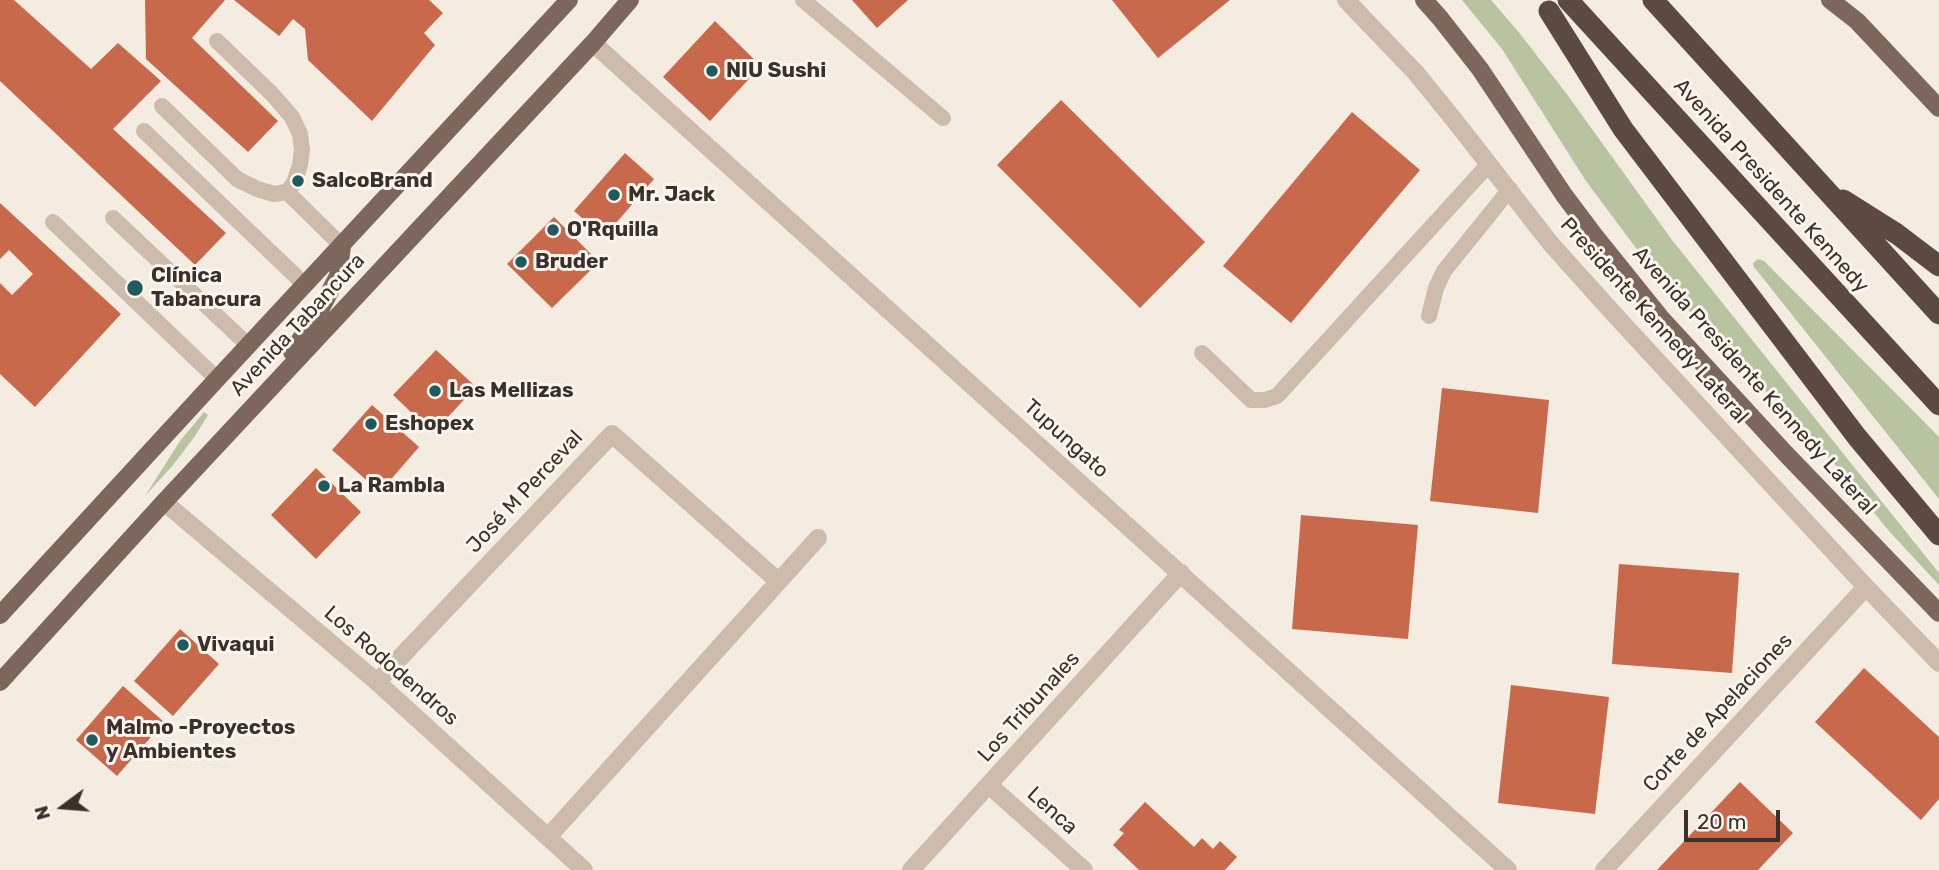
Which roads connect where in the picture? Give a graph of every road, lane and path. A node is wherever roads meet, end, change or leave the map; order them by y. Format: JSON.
{"nodes":[{"id":1,"x":569,"y":0,"type":"edge"},
{"id":2,"x":630,"y":0,"type":"edge"},
{"id":3,"x":803,"y":0,"type":"edge"},
{"id":4,"x":1346,"y":0,"type":"edge"},
{"id":5,"x":1424,"y":0,"type":"edge"},
{"id":6,"x":1653,"y":0,"type":"edge"},
{"id":7,"x":1830,"y":0,"type":"edge"},
{"id":8,"x":1559,"y":5,"type":"edge"},
{"id":9,"x":217,"y":41,"type":"dead end"},
{"id":10,"x":593,"y":43,"type":"junction"},
{"id":11,"x":162,"y":106,"type":"dead end"},
{"id":12,"x":1939,"y":108,"type":"edge"},
{"id":13,"x":943,"y":118,"type":"dead end"},
{"id":14,"x":144,"y":131,"type":"dead end"},
{"id":15,"x":1489,"y":164,"type":"junction"},
{"id":16,"x":1510,"y":189,"type":"junction"},
{"id":17,"x":1823,"y":189,"type":"junction"},
{"id":18,"x":287,"y":192,"type":"junction"},
{"id":19,"x":113,"y":218,"type":"dead end"},
{"id":20,"x":53,"y":222,"type":"dead end"},
{"id":21,"x":342,"y":246,"type":"junction"},
{"id":22,"x":1939,"y":266,"type":"edge"},
{"id":23,"x":305,"y":285,"type":"junction"},
{"id":24,"x":1939,"y":314,"type":"edge"},
{"id":25,"x":1429,"y":316,"type":"dead end"},
{"id":26,"x":249,"y":345,"type":"junction"},
{"id":27,"x":1202,"y":353,"type":"dead end"},
{"id":28,"x":217,"y":379,"type":"junction"},
{"id":29,"x":265,"y":393,"type":"junction"},
{"id":30,"x":1939,"y":405,"type":"edge"},
{"id":31,"x":164,"y":502,"type":"junction"},
{"id":32,"x":1939,"y":535,"type":"edge"},
{"id":33,"x":818,"y":538,"type":"dead end"},
{"id":34,"x":1181,"y":573,"type":"junction"},
{"id":35,"x":778,"y":581,"type":"junction"},
{"id":36,"x":1866,"y":587,"type":"junction"},
{"id":37,"x":1939,"y":613,"type":"edge"},
{"id":38,"x":0,"y":615,"type":"edge"},
{"id":39,"x":1939,"y":663,"type":"edge"},
{"id":40,"x":0,"y":682,"type":"edge"},
{"id":41,"x":377,"y":682,"type":"junction"},
{"id":42,"x":989,"y":785,"type":"junction"},
{"id":43,"x":548,"y":837,"type":"junction"},
{"id":44,"x":584,"y":870,"type":"edge"},
{"id":45,"x":911,"y":870,"type":"edge"},
{"id":46,"x":1084,"y":870,"type":"edge"},
{"id":47,"x":1508,"y":870,"type":"edge"},
{"id":48,"x":1604,"y":870,"type":"edge"}],
"edges":[{"from":1,"to":21,"type":"main road","name":"Avenida Tabancura"},
{"from":2,"to":10,"type":"main road","name":"Avenida Tabancura"},
{"from":3,"to":13,"type":"lane"},
{"from":4,"to":15,"type":"street","name":"Presidente Kennedy Lateral"},
{"from":5,"to":37,"type":"main road","name":"Avenida Presidente Kennedy Lateral"},
{"from":6,"to":17,"type":"highway","name":"Avenida Presidente Kennedy"},
{"from":7,"to":12,"type":"main road"},
{"from":8,"to":30,"type":"highway","name":"Avenida Presidente Kennedy"},
{"from":8,"to":32,"type":"highway"},
{"from":9,"to":18,"type":"lane"},
{"from":10,"to":29,"type":"main road","name":"Avenida Tabancura"},
{"from":10,"to":34,"type":"street","name":"Tupungato"},
{"from":11,"to":18,"type":"lane"},
{"from":14,"to":23,"type":"lane"},
{"from":15,"to":16,"type":"street","name":"Presidente Kennedy Lateral"},
{"from":15,"to":27,"type":"lane"},
{"from":16,"to":25,"type":"lane"},
{"from":16,"to":36,"type":"street","name":"Presidente Kennedy Lateral"},
{"from":17,"to":22,"type":"highway"},
{"from":17,"to":24,"type":"highway","name":"Avenida Presidente Kennedy"},
{"from":18,"to":21,"type":"lane"},
{"from":19,"to":26,"type":"lane"},
{"from":20,"to":28,"type":"lane"},
{"from":21,"to":23,"type":"main road","name":"Avenida Tabancura"},
{"from":21,"to":29,"type":"main road"},
{"from":23,"to":26,"type":"main road","name":"Avenida Tabancura"},
{"from":26,"to":28,"type":"main road","name":"Avenida Tabancura"},
{"from":28,"to":38,"type":"main road","name":"Avenida Tabancura"},
{"from":29,"to":31,"type":"main road","name":"Avenida Tabancura"},
{"from":31,"to":40,"type":"main road","name":"Avenida Tabancura"},
{"from":31,"to":41,"type":"street","name":"Los Rododendros"},
{"from":33,"to":35,"type":"street"},
{"from":34,"to":42,"type":"street","name":"Los Tribunales"},
{"from":34,"to":47,"type":"street","name":"Tupungato"},
{"from":35,"to":41,"type":"street","name":"José M Perceval"},
{"from":35,"to":43,"type":"street"},
{"from":36,"to":39,"type":"street","name":"Presidente Kennedy Lateral"},
{"from":36,"to":48,"type":"street","name":"Corte de Apelaciones"},
{"from":41,"to":43,"type":"street","name":"Los Rododendros"},
{"from":42,"to":45,"type":"street","name":"Los Tribunales"},
{"from":42,"to":46,"type":"street","name":"Lenca"},
{"from":43,"to":44,"type":"street","name":"Los Rododendros"}]}
